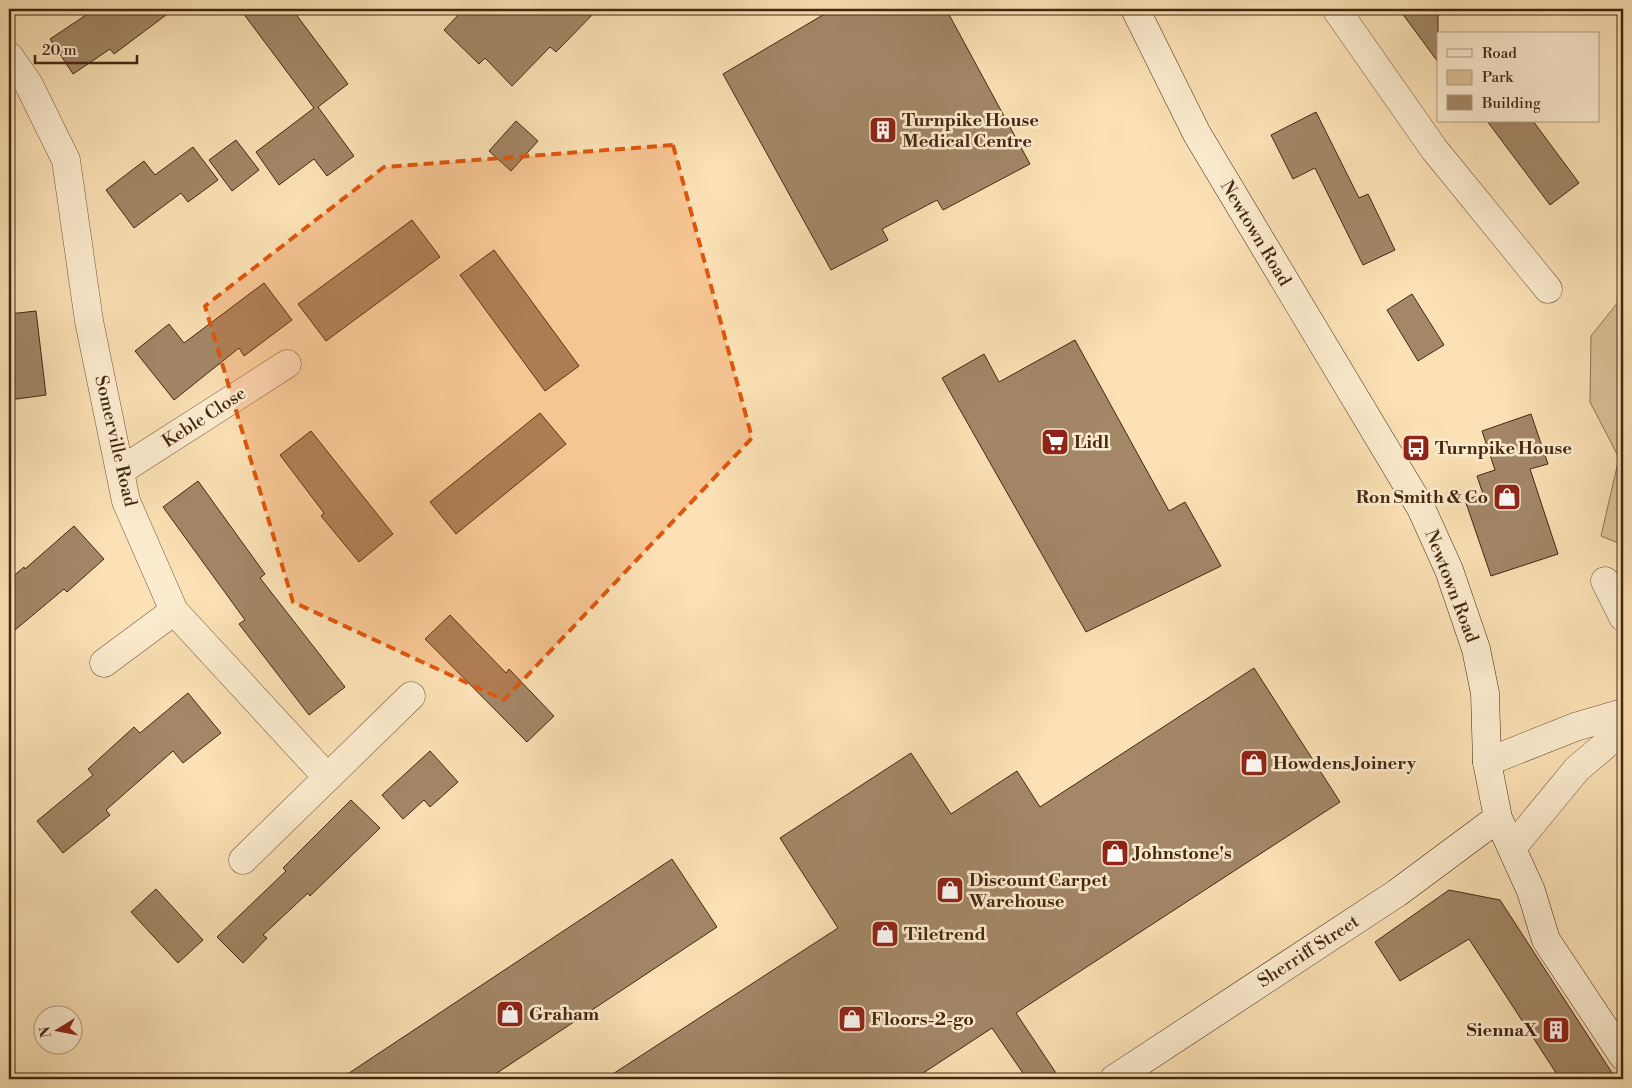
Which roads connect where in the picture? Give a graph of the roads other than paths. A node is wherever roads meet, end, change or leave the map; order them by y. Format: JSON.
{"nodes":[{"id":1,"x":1135,"y":9,"type":"edge"},
{"id":2,"x":1336,"y":9,"type":"edge"},
{"id":3,"x":9,"y":56,"type":"edge"},
{"id":4,"x":1548,"y":289,"type":"dead end"},
{"id":5,"x":287,"y":364,"type":"dead end"},
{"id":6,"x":120,"y":471,"type":"junction"},
{"id":7,"x":1605,"y":581,"type":"dead end"},
{"id":8,"x":174,"y":611,"type":"junction"},
{"id":9,"x":1623,"y":617,"type":"edge"},
{"id":10,"x":104,"y":663,"type":"dead end"},
{"id":11,"x":411,"y":696,"type":"dead end"},
{"id":12,"x":1623,"y":713,"type":"edge"},
{"id":13,"x":1623,"y":730,"type":"edge"},
{"id":14,"x":1487,"y":762,"type":"junction"},
{"id":15,"x":326,"y":777,"type":"junction"},
{"id":16,"x":1498,"y":818,"type":"junction"},
{"id":17,"x":1512,"y":848,"type":"junction"},
{"id":18,"x":243,"y":860,"type":"dead end"},
{"id":19,"x":1623,"y":1056,"type":"edge"},
{"id":20,"x":1114,"y":1079,"type":"edge"}],
"edges":[{"from":1,"to":14,"type":"street","name":"Newtown Road"},
{"from":2,"to":4,"type":"street"},
{"from":3,"to":6,"type":"street","name":"Somerville Road"},
{"from":5,"to":6,"type":"street","name":"Keble Close"},
{"from":6,"to":8,"type":"street","name":"Somerville Road"},
{"from":7,"to":9,"type":"street"},
{"from":8,"to":10,"type":"street"},
{"from":8,"to":15,"type":"street","name":"Somerville Road"},
{"from":11,"to":15,"type":"street"},
{"from":12,"to":14,"type":"street"},
{"from":13,"to":17,"type":"street"},
{"from":14,"to":16,"type":"street","name":"Newtown Road"},
{"from":15,"to":18,"type":"street"},
{"from":16,"to":17,"type":"street","name":"Newtown Road"},
{"from":16,"to":20,"type":"street","name":"Sherriff Street"},
{"from":17,"to":19,"type":"street","name":"Newtown Road"}]}
